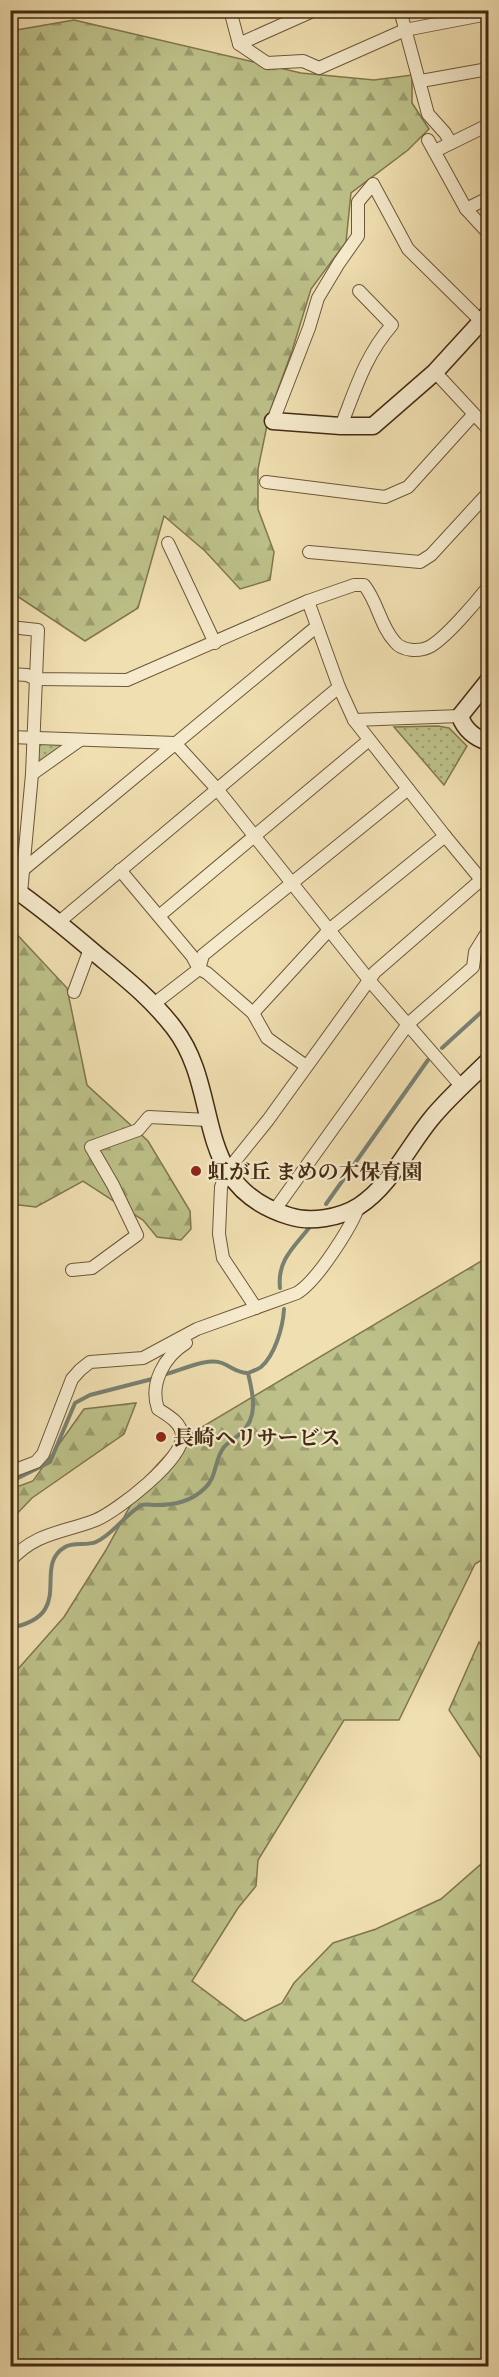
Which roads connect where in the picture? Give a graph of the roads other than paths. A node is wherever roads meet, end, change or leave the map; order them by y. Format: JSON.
{"nodes":[{"id":1,"x":230,"y":10,"type":"edge"},
{"id":2,"x":315,"y":10,"type":"edge"},
{"id":3,"x":400,"y":10,"type":"edge"},
{"id":4,"x":489,"y":14,"type":"edge"},
{"id":5,"x":405,"y":30,"type":"junction"},
{"id":6,"x":239,"y":44,"type":"junction"},
{"id":7,"x":489,"y":69,"type":"edge"},
{"id":8,"x":421,"y":81,"type":"junction"},
{"id":9,"x":489,"y":125,"type":"edge"},
{"id":10,"x":451,"y":143,"type":"junction"},
{"id":11,"x":489,"y":198,"type":"edge"},
{"id":12,"x":466,"y":209,"type":"junction"},
{"id":13,"x":489,"y":233,"type":"edge"},
{"id":14,"x":359,"y":291,"type":"dead end"},
{"id":15,"x":486,"y":321,"type":"edge"},
{"id":16,"x":435,"y":372,"type":"junction"},
{"id":17,"x":473,"y":415,"type":"junction"},
{"id":18,"x":273,"y":421,"type":"joint"},
{"id":19,"x":341,"y":426,"type":"junction"},
{"id":20,"x":489,"y":429,"type":"edge"},
{"id":21,"x":266,"y":482,"type":"dead end"},
{"id":22,"x":489,"y":493,"type":"edge"},
{"id":23,"x":168,"y":543,"type":"dead end"},
{"id":24,"x":309,"y":552,"type":"dead end"},
{"id":25,"x":489,"y":587,"type":"edge"},
{"id":26,"x":308,"y":601,"type":"junction"},
{"id":27,"x":10,"y":627,"type":"edge"},
{"id":28,"x":316,"y":627,"type":"junction"},
{"id":29,"x":215,"y":643,"type":"junction"},
{"id":30,"x":10,"y":674,"type":"edge"},
{"id":31,"x":36,"y":679,"type":"junction"},
{"id":32,"x":489,"y":681,"type":"edge"},
{"id":33,"x":339,"y":687,"type":"junction"},
{"id":34,"x":460,"y":716,"type":"junction"},
{"id":35,"x":354,"y":720,"type":"junction"},
{"id":36,"x":10,"y":737,"type":"edge"},
{"id":37,"x":34,"y":738,"type":"junction"},
{"id":38,"x":80,"y":740,"type":"junction"},
{"id":39,"x":369,"y":740,"type":"junction"},
{"id":40,"x":489,"y":742,"type":"edge"},
{"id":41,"x":175,"y":743,"type":"junction"},
{"id":42,"x":33,"y":774,"type":"junction"},
{"id":43,"x":217,"y":789,"type":"junction"},
{"id":44,"x":408,"y":789,"type":"junction"},
{"id":45,"x":445,"y":836,"type":"junction"},
{"id":46,"x":256,"y":837,"type":"junction"},
{"id":47,"x":24,"y":869,"type":"junction"},
{"id":48,"x":120,"y":870,"type":"junction"},
{"id":49,"x":291,"y":882,"type":"junction"},
{"id":50,"x":485,"y":884,"type":"edge"},
{"id":51,"x":16,"y":889,"type":"edge"},
{"id":52,"x":159,"y":916,"type":"junction"},
{"id":53,"x":59,"y":922,"type":"junction"},
{"id":54,"x":329,"y":930,"type":"junction"},
{"id":55,"x":489,"y":931,"type":"edge"},
{"id":56,"x":90,"y":949,"type":"junction"},
{"id":57,"x":200,"y":969,"type":"junction"},
{"id":58,"x":369,"y":980,"type":"junction"},
{"id":59,"x":74,"y":992,"type":"dead end"},
{"id":60,"x":155,"y":1003,"type":"junction"},
{"id":61,"x":253,"y":1013,"type":"junction"},
{"id":62,"x":408,"y":1024,"type":"junction"},
{"id":63,"x":489,"y":1061,"type":"edge"},
{"id":64,"x":306,"y":1066,"type":"junction"},
{"id":65,"x":462,"y":1087,"type":"junction"},
{"id":66,"x":208,"y":1120,"type":"junction"},
{"id":67,"x":227,"y":1171,"type":"junction"},
{"id":68,"x":359,"y":1206,"type":"junction"},
{"id":69,"x":274,"y":1211,"type":"junction"},
{"id":70,"x":72,"y":1270,"type":"dead end"},
{"id":71,"x":256,"y":1308,"type":"junction"},
{"id":72,"x":197,"y":1329,"type":"junction"},
{"id":73,"x":10,"y":1472,"type":"edge"},
{"id":74,"x":10,"y":1562,"type":"edge"}],
"edges":[{"from":1,"to":6,"type":"street"},
{"from":2,"to":6,"type":"street"},
{"from":3,"to":5,"type":"street"},
{"from":4,"to":5,"type":"street"},
{"from":5,"to":6,"type":"street"},
{"from":5,"to":8,"type":"street"},
{"from":7,"to":8,"type":"street"},
{"from":8,"to":10,"type":"street"},
{"from":9,"to":10,"type":"street"},
{"from":10,"to":12,"type":"street"},
{"from":11,"to":12,"type":"street"},
{"from":12,"to":13,"type":"street"},
{"from":14,"to":19,"type":"street"},
{"from":15,"to":16,"type":"street"},
{"from":15,"to":18,"type":"street"},
{"from":16,"to":17,"type":"street"},
{"from":16,"to":19,"type":"street"},
{"from":17,"to":20,"type":"street"},
{"from":17,"to":21,"type":"street"},
{"from":18,"to":19,"type":"street"},
{"from":22,"to":24,"type":"street"},
{"from":23,"to":29,"type":"street"},
{"from":25,"to":26,"type":"street"},
{"from":26,"to":28,"type":"street"},
{"from":26,"to":29,"type":"street"},
{"from":27,"to":31,"type":"street"},
{"from":28,"to":33,"type":"street"},
{"from":28,"to":41,"type":"street"},
{"from":29,"to":31,"type":"street"},
{"from":30,"to":31,"type":"street"},
{"from":31,"to":37,"type":"street"},
{"from":32,"to":34,"type":"street"},
{"from":33,"to":35,"type":"street"},
{"from":33,"to":43,"type":"street"},
{"from":34,"to":35,"type":"street"},
{"from":34,"to":40,"type":"street"},
{"from":35,"to":39,"type":"street"},
{"from":36,"to":37,"type":"street"},
{"from":37,"to":38,"type":"street"},
{"from":37,"to":42,"type":"street"},
{"from":38,"to":41,"type":"street"},
{"from":38,"to":42,"type":"street"},
{"from":39,"to":44,"type":"street"},
{"from":39,"to":46,"type":"street"},
{"from":41,"to":43,"type":"street"},
{"from":41,"to":47,"type":"street"},
{"from":42,"to":47,"type":"street"},
{"from":43,"to":46,"type":"street"},
{"from":43,"to":48,"type":"street"},
{"from":44,"to":45,"type":"street"},
{"from":44,"to":49,"type":"street"},
{"from":45,"to":50,"type":"street"},
{"from":45,"to":54,"type":"street"},
{"from":46,"to":49,"type":"street"},
{"from":46,"to":52,"type":"street"},
{"from":47,"to":51,"type":"street"},
{"from":48,"to":52,"type":"street"},
{"from":48,"to":53,"type":"street"},
{"from":49,"to":54,"type":"street"},
{"from":49,"to":57,"type":"street"},
{"from":50,"to":58,"type":"street"},
{"from":51,"to":53,"type":"street"},
{"from":52,"to":57,"type":"street"},
{"from":53,"to":56,"type":"street"},
{"from":54,"to":58,"type":"street"},
{"from":54,"to":61,"type":"street"},
{"from":55,"to":62,"type":"street"},
{"from":56,"to":59,"type":"street"},
{"from":56,"to":60,"type":"street"},
{"from":57,"to":60,"type":"street"},
{"from":57,"to":61,"type":"street"},
{"from":58,"to":62,"type":"street"},
{"from":58,"to":64,"type":"street"},
{"from":60,"to":66,"type":"street"},
{"from":61,"to":64,"type":"street"},
{"from":62,"to":65,"type":"street"},
{"from":62,"to":69,"type":"street"},
{"from":63,"to":65,"type":"street"},
{"from":64,"to":67,"type":"street"},
{"from":65,"to":68,"type":"street"},
{"from":66,"to":67,"type":"street"},
{"from":66,"to":70,"type":"street"},
{"from":67,"to":69,"type":"street"},
{"from":67,"to":71,"type":"street"},
{"from":68,"to":69,"type":"street"},
{"from":68,"to":71,"type":"street"},
{"from":71,"to":72,"type":"street"},
{"from":72,"to":73,"type":"street"},
{"from":72,"to":74,"type":"street"}]}
